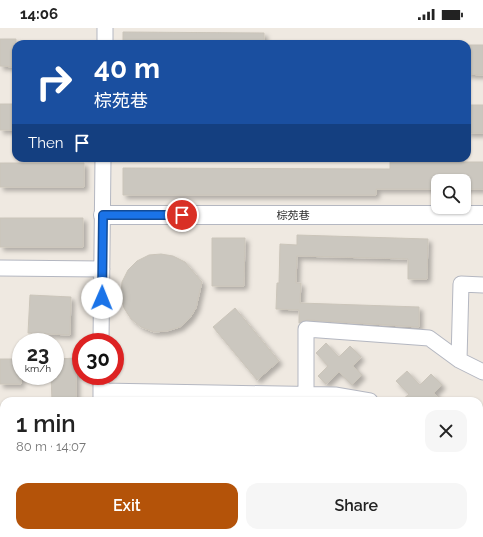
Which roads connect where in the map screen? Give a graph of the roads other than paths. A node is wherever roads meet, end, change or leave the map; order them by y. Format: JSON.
{"nodes":[{"id":1,"x":105,"y":28,"type":"edge"},
{"id":2,"x":105,"y":40,"type":"edge"},
{"id":3,"x":104,"y":162,"type":"edge"},
{"id":4,"x":103,"y":215,"type":"junction"},
{"id":5,"x":483,"y":215,"type":"edge"},
{"id":6,"x":0,"y":268,"type":"edge"},
{"id":7,"x":102,"y":269,"type":"junction"},
{"id":8,"x":483,"y":285,"type":"edge"},
{"id":9,"x":101,"y":333,"type":"edge"},
{"id":10,"x":459,"y":360,"type":"junction"},
{"id":11,"x":483,"y":372,"type":"edge"},
{"id":12,"x":101,"y":389,"type":"edge"},
{"id":13,"x":306,"y":395,"type":"junction"},
{"id":14,"x":347,"y":397,"type":"edge"}],
"edges":[{"from":1,"to":2,"type":"street"},
{"from":3,"to":4,"type":"street"},
{"from":4,"to":5,"type":"street","name":"棕苑巷"},
{"from":4,"to":7,"type":"street"},
{"from":6,"to":7,"type":"street"},
{"from":7,"to":9,"type":"street"},
{"from":8,"to":10,"type":"street"},
{"from":10,"to":11,"type":"street"},
{"from":10,"to":13,"type":"street"},
{"from":12,"to":13,"type":"street"},
{"from":13,"to":14,"type":"street"}]}
